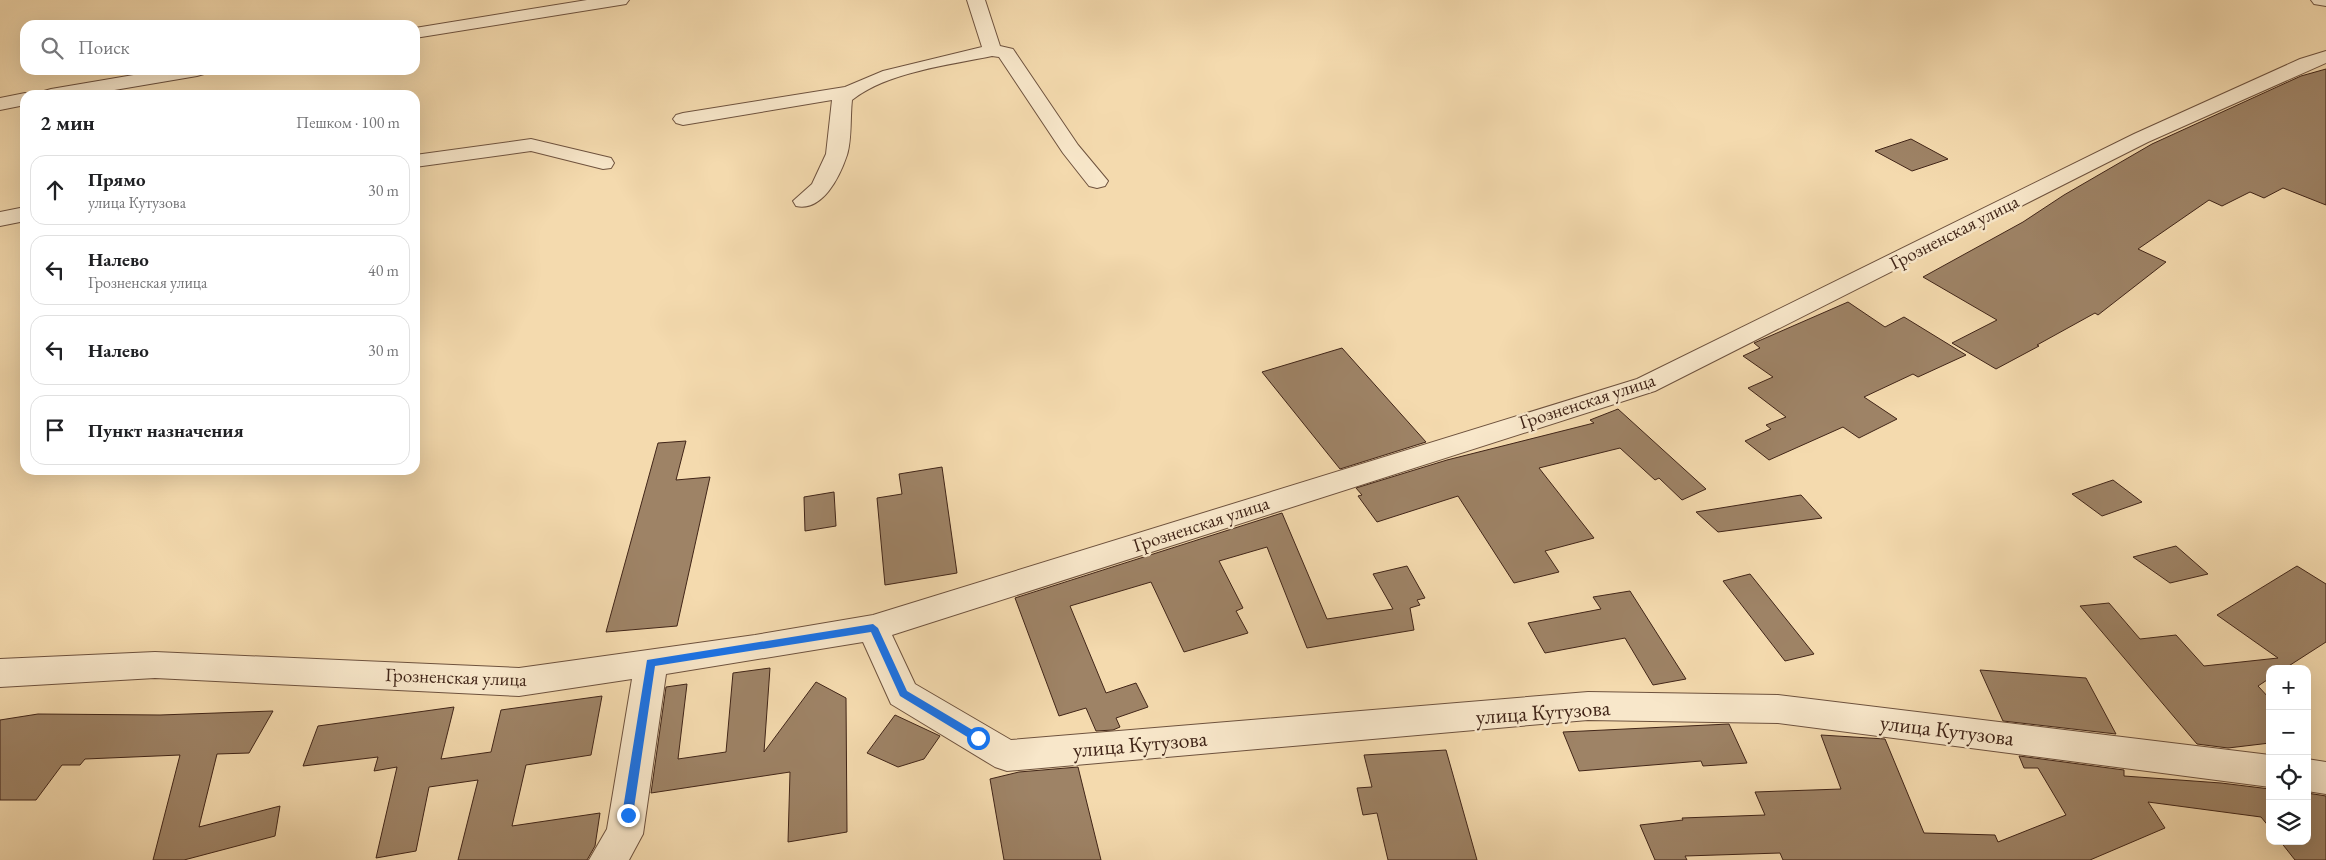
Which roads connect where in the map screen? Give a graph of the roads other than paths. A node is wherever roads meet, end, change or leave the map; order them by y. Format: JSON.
{"nodes":[{"id":1,"x":620,"y":0,"type":"edge"},
{"id":2,"x":976,"y":0,"type":"edge"},
{"id":3,"x":2320,"y":0,"type":"edge"},
{"id":4,"x":2326,"y":2,"type":"edge"},
{"id":5,"x":420,"y":32,"type":"edge"},
{"id":6,"x":992,"y":50,"type":"junction"},
{"id":7,"x":2326,"y":57,"type":"edge"},
{"id":8,"x":168,"y":75,"type":"edge"},
{"id":9,"x":80,"y":90,"type":"edge"},
{"id":10,"x":847,"y":92,"type":"junction"},
{"id":11,"x":20,"y":101,"type":"edge"},
{"id":12,"x":0,"y":104,"type":"edge"},
{"id":13,"x":683,"y":119,"type":"dead end"},
{"id":14,"x":420,"y":160,"type":"edge"},
{"id":15,"x":603,"y":163,"type":"dead end"},
{"id":16,"x":1097,"y":181,"type":"dead end"},
{"id":17,"x":804,"y":200,"type":"dead end"},
{"id":18,"x":20,"y":215,"type":"edge"},
{"id":19,"x":0,"y":219,"type":"edge"},
{"id":20,"x":873,"y":628,"type":"junction"},
{"id":21,"x":651,"y":663,"type":"junction"},
{"id":22,"x":0,"y":673,"type":"edge"},
{"id":23,"x":2266,"y":770,"type":"edge"},
{"id":24,"x":2311,"y":776,"type":"edge"},
{"id":25,"x":2326,"y":778,"type":"edge"},
{"id":26,"x":608,"y":860,"type":"edge"}],
"edges":[{"from":1,"to":5,"type":"street"},
{"from":2,"to":6,"type":"street"},
{"from":3,"to":4,"type":"street"},
{"from":6,"to":10,"type":"street"},
{"from":6,"to":16,"type":"street"},
{"from":7,"to":20,"type":"street","name":"Грозненская улица"},
{"from":8,"to":9,"type":"street"},
{"from":10,"to":13,"type":"street"},
{"from":10,"to":17,"type":"street"},
{"from":11,"to":12,"type":"street"},
{"from":14,"to":15,"type":"street"},
{"from":18,"to":19,"type":"street"},
{"from":20,"to":21,"type":"street","name":"Грозненская улица"},
{"from":20,"to":23,"type":"street","name":"улица Кутузова"},
{"from":21,"to":22,"type":"street","name":"Грозненская улица"},
{"from":21,"to":26,"type":"street"},
{"from":24,"to":25,"type":"street"}]}
